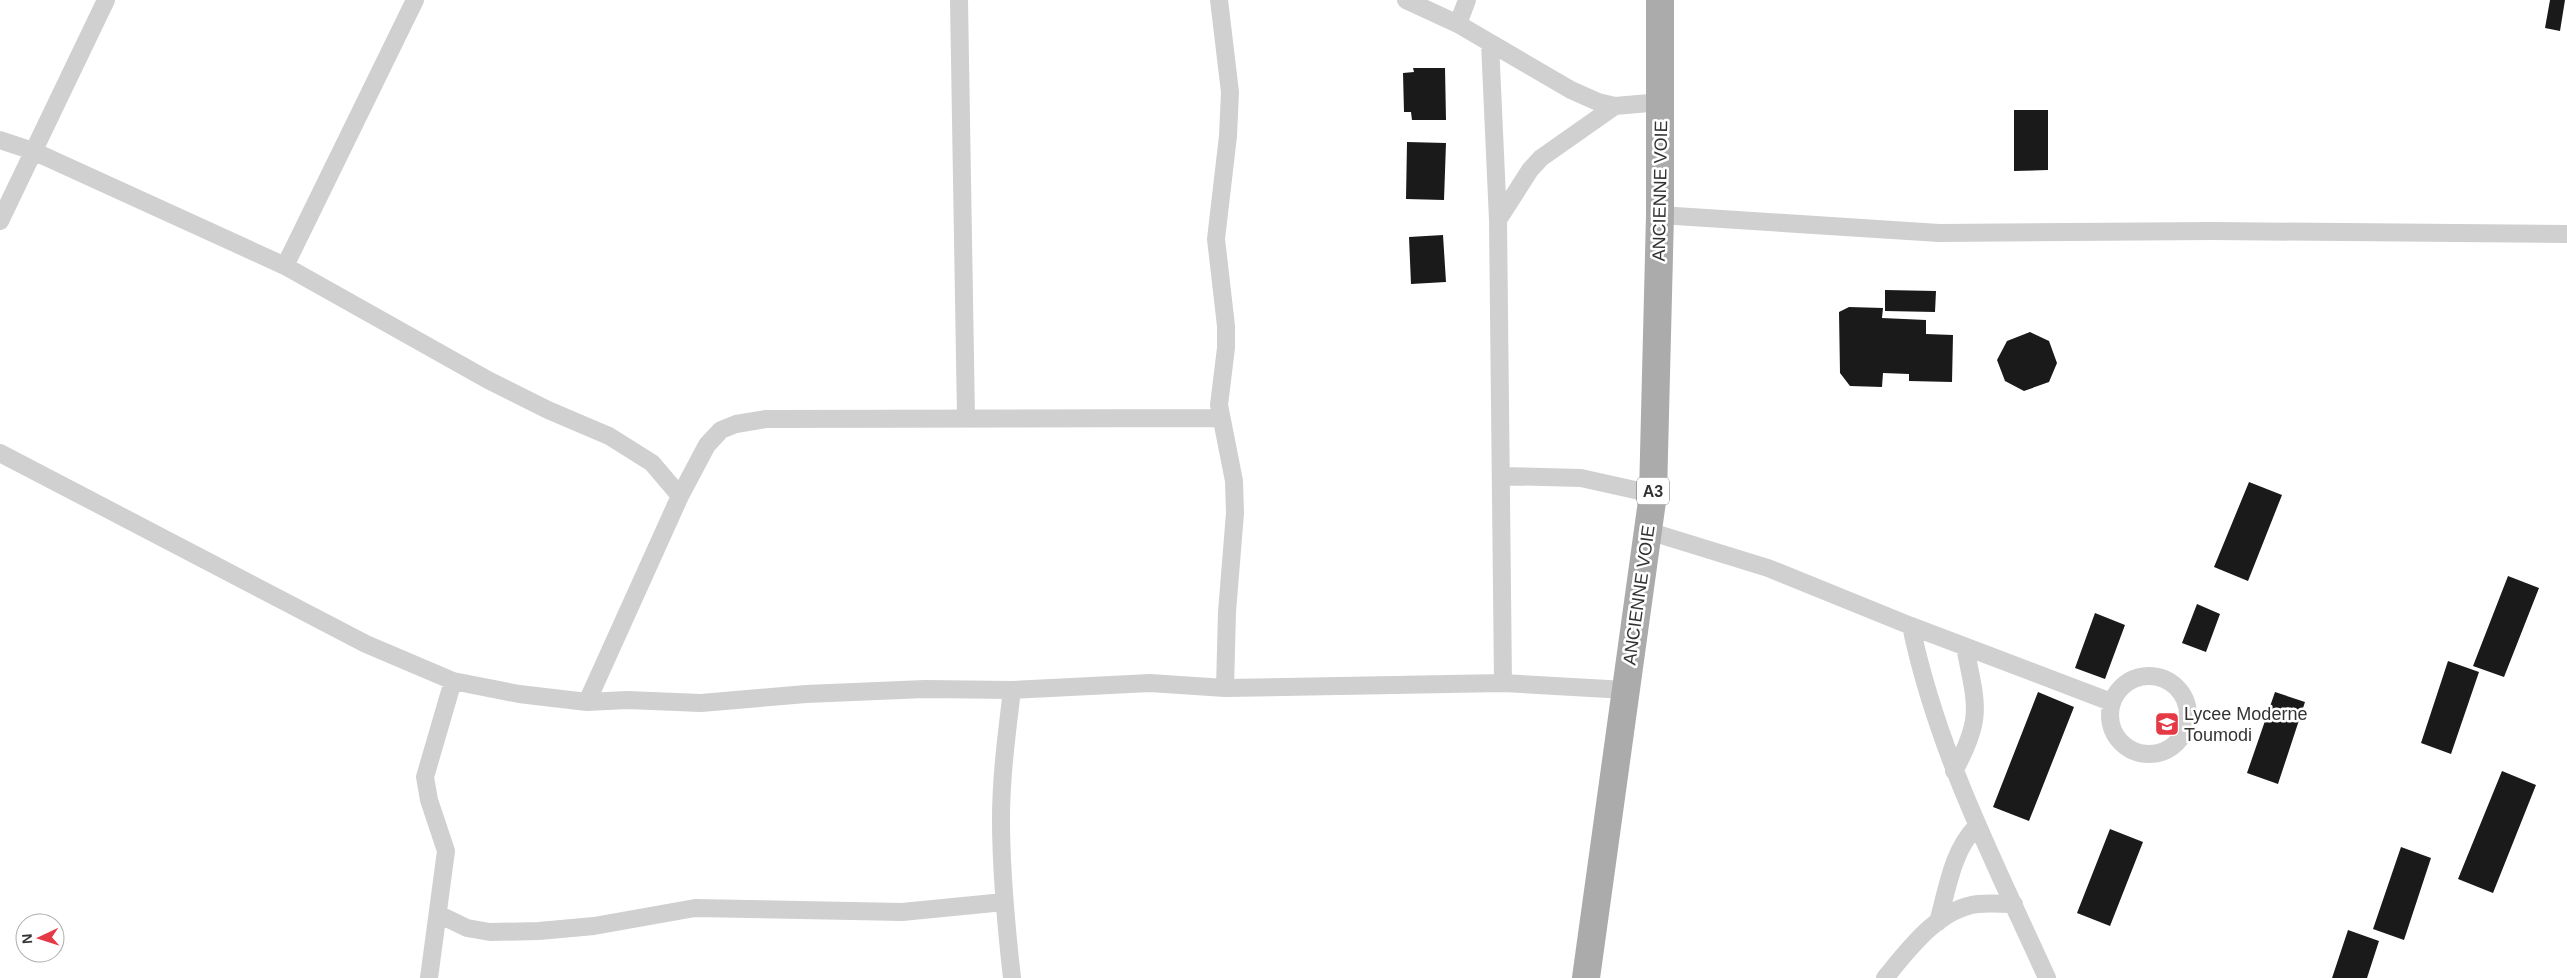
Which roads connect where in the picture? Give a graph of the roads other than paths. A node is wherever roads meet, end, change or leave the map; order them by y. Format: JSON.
{"nodes":[{"id":1,"x":106,"y":0,"type":"edge"},
{"id":2,"x":415,"y":0,"type":"edge"},
{"id":3,"x":959,"y":0,"type":"edge"},
{"id":4,"x":1406,"y":0,"type":"edge"},
{"id":5,"x":1466,"y":0,"type":"edge"},
{"id":6,"x":1660,"y":0,"type":"edge"},
{"id":7,"x":1220,"y":1,"type":"edge"},
{"id":8,"x":1458,"y":24,"type":"junction"},
{"id":9,"x":1490,"y":43,"type":"junction"},
{"id":10,"x":1661,"y":102,"type":"junction"},
{"id":11,"x":1615,"y":106,"type":"junction"},
{"id":12,"x":0,"y":140,"type":"edge"},
{"id":13,"x":33,"y":151,"type":"junction"},
{"id":14,"x":1660,"y":215,"type":"junction"},
{"id":15,"x":1498,"y":220,"type":"junction"},
{"id":16,"x":0,"y":221,"type":"edge"},
{"id":17,"x":2567,"y":234,"type":"edge"},
{"id":18,"x":285,"y":266,"type":"junction"},
{"id":19,"x":966,"y":418,"type":"junction"},
{"id":20,"x":1221,"y":418,"type":"junction"},
{"id":21,"x":0,"y":453,"type":"edge"},
{"id":22,"x":1501,"y":476,"type":"junction"},
{"id":23,"x":1653,"y":494,"type":"junction"},
{"id":24,"x":680,"y":496,"type":"junction"},
{"id":25,"x":1648,"y":531,"type":"junction"},
{"id":26,"x":1912,"y":626,"type":"junction"},
{"id":27,"x":1966,"y":647,"type":"junction"},
{"id":28,"x":453,"y":680,"type":"junction"},
{"id":29,"x":1503,"y":683,"type":"junction"},
{"id":30,"x":1225,"y":688,"type":"junction"},
{"id":31,"x":1012,"y":690,"type":"junction"},
{"id":32,"x":1626,"y":690,"type":"junction"},
{"id":33,"x":587,"y":702,"type":"junction"},
{"id":34,"x":2111,"y":702,"type":"junction"},
{"id":35,"x":1954,"y":771,"type":"junction"},
{"id":36,"x":1976,"y":827,"type":"junction"},
{"id":37,"x":1004,"y":902,"type":"junction"},
{"id":38,"x":2014,"y":904,"type":"junction"},
{"id":39,"x":438,"y":914,"type":"junction"},
{"id":40,"x":1938,"y":922,"type":"junction"},
{"id":41,"x":429,"y":978,"type":"edge"},
{"id":42,"x":1012,"y":978,"type":"edge"},
{"id":43,"x":1586,"y":978,"type":"edge"},
{"id":44,"x":1885,"y":978,"type":"edge"},
{"id":45,"x":2047,"y":978,"type":"edge"}],
"edges":[{"from":1,"to":13,"type":"street"},
{"from":2,"to":18,"type":"street"},
{"from":3,"to":19,"type":"street"},
{"from":4,"to":8,"type":"street"},
{"from":5,"to":8,"type":"street"},
{"from":6,"to":10,"type":"main road","name":"ANCIENNE VOIE","number":"A3"},
{"from":7,"to":20,"type":"street"},
{"from":8,"to":9,"type":"street"},
{"from":9,"to":11,"type":"street"},
{"from":9,"to":15,"type":"street"},
{"from":10,"to":11,"type":"street"},
{"from":10,"to":14,"type":"main road","name":"ANCIENNE VOIE","number":"A3"},
{"from":11,"to":15,"type":"street"},
{"from":12,"to":13,"type":"street"},
{"from":13,"to":16,"type":"street"},
{"from":13,"to":18,"type":"street"},
{"from":14,"to":17,"type":"street"},
{"from":14,"to":23,"type":"main road","name":"ANCIENNE VOIE","number":"A3"},
{"from":15,"to":22,"type":"street"},
{"from":18,"to":24,"type":"street"},
{"from":19,"to":20,"type":"street"},
{"from":19,"to":24,"type":"street"},
{"from":20,"to":30,"type":"street"},
{"from":21,"to":28,"type":"street"},
{"from":22,"to":23,"type":"street"},
{"from":22,"to":29,"type":"street"},
{"from":23,"to":25,"type":"main road","name":"ANCIENNE VOIE","number":"A3"},
{"from":24,"to":33,"type":"street"},
{"from":25,"to":26,"type":"street"},
{"from":25,"to":32,"type":"main road","name":"ANCIENNE VOIE","number":"A3"},
{"from":26,"to":27,"type":"street"},
{"from":26,"to":35,"type":"street"},
{"from":27,"to":34,"type":"street"},
{"from":27,"to":35,"type":"street"},
{"from":28,"to":33,"type":"street"},
{"from":28,"to":39,"type":"street"},
{"from":29,"to":30,"type":"street"},
{"from":29,"to":32,"type":"street"},
{"from":30,"to":31,"type":"street"},
{"from":31,"to":33,"type":"street"},
{"from":31,"to":37,"type":"street"},
{"from":32,"to":43,"type":"main road","name":"ANCIENNE VOIE","number":"A3"},
{"from":34,"to":34,"type":"street"},
{"from":35,"to":36,"type":"street"},
{"from":36,"to":38,"type":"street"},
{"from":36,"to":40,"type":"street"},
{"from":37,"to":39,"type":"street"},
{"from":37,"to":42,"type":"street"},
{"from":38,"to":40,"type":"street"},
{"from":38,"to":45,"type":"street"},
{"from":39,"to":41,"type":"street"},
{"from":40,"to":44,"type":"street"}]}
